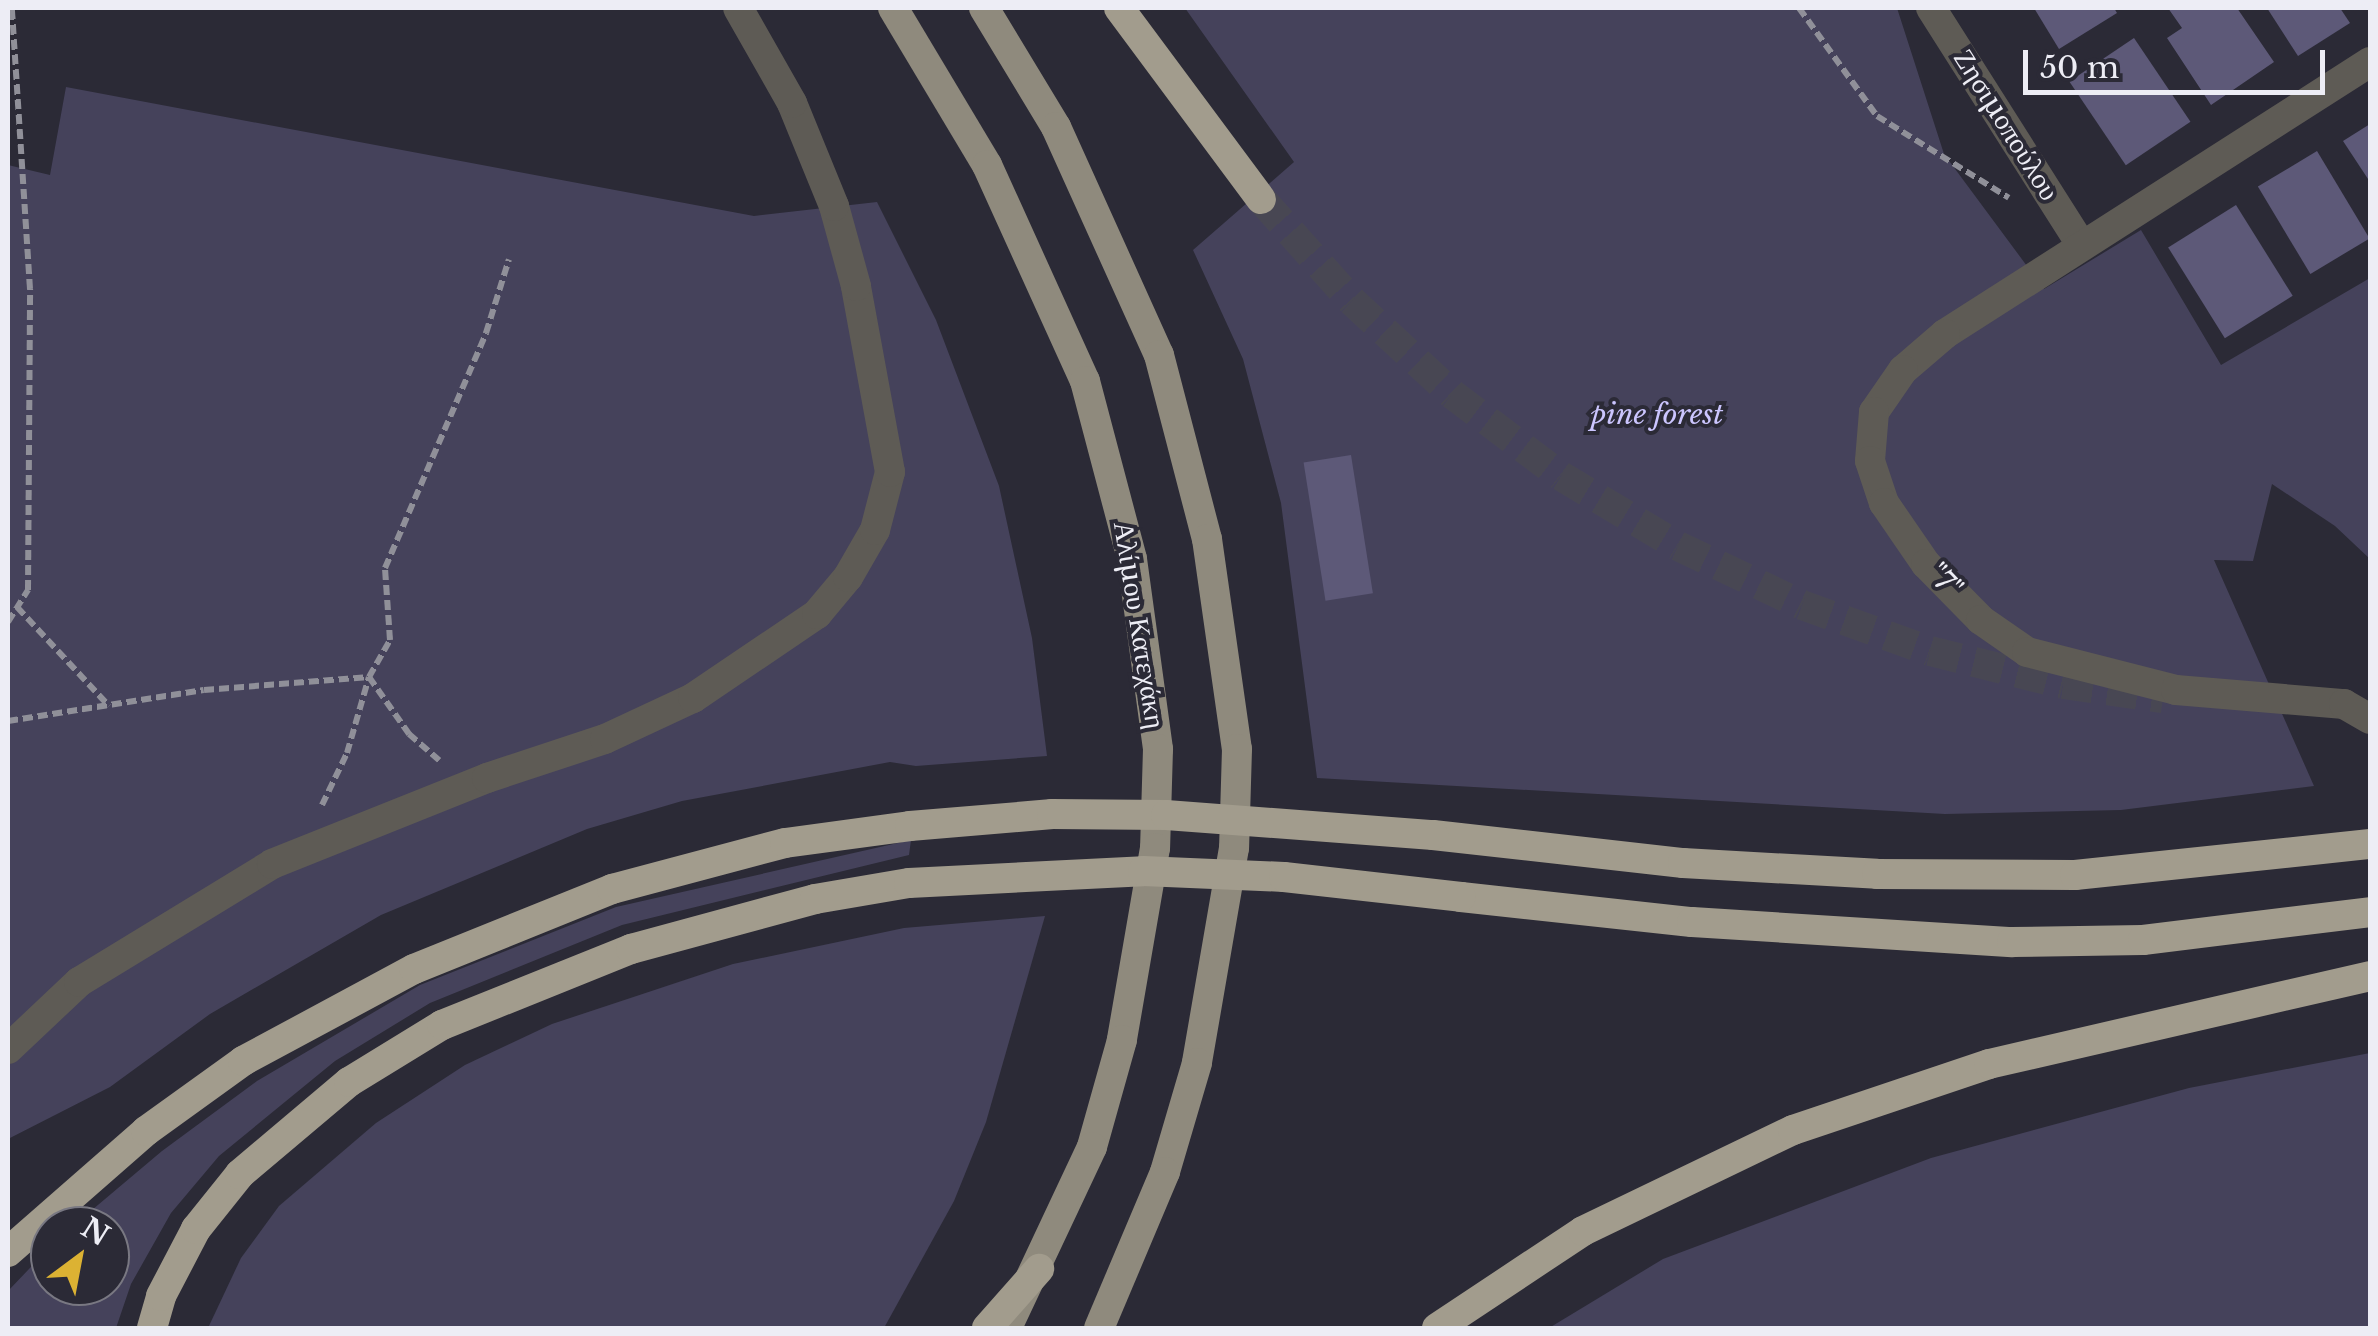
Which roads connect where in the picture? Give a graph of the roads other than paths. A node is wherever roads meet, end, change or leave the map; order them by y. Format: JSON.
{"nodes":[{"id":1,"x":738,"y":8,"type":"edge"},
{"id":2,"x":893,"y":8,"type":"edge"},
{"id":3,"x":984,"y":8,"type":"edge"},
{"id":4,"x":1119,"y":8,"type":"edge"},
{"id":5,"x":1931,"y":8,"type":"edge"},
{"id":6,"x":2370,"y":62,"type":"edge"},
{"id":7,"x":1261,"y":199,"type":"tunnel mouth"},
{"id":8,"x":2080,"y":243,"type":"junction"},
{"id":9,"x":2370,"y":720,"type":"edge"},
{"id":10,"x":2370,"y":844,"type":"edge"},
{"id":11,"x":2370,"y":912,"type":"edge"},
{"id":12,"x":2370,"y":976,"type":"edge"},
{"id":13,"x":8,"y":1049,"type":"edge"},
{"id":14,"x":8,"y":1252,"type":"edge"},
{"id":15,"x":1039,"y":1269,"type":"junction"},
{"id":16,"x":152,"y":1328,"type":"edge"},
{"id":17,"x":987,"y":1328,"type":"edge"},
{"id":18,"x":1007,"y":1328,"type":"edge"},
{"id":19,"x":1099,"y":1328,"type":"edge"},
{"id":20,"x":1437,"y":1328,"type":"edge"}],
"edges":[{"from":1,"to":13,"type":"street"},
{"from":2,"to":15,"type":"main road","name":"Αλίμου Κατεχάκη"},
{"from":3,"to":19,"type":"main road"},
{"from":4,"to":7,"type":"highway"},
{"from":5,"to":8,"type":"street","name":"Ζησιμοπούλου"},
{"from":6,"to":8,"type":"street","name":"\"7\""},
{"from":8,"to":9,"type":"street","name":"\"7\""},
{"from":10,"to":14,"type":"highway","bridge":true},
{"from":11,"to":16,"type":"highway","bridge":true},
{"from":12,"to":20,"type":"highway"},
{"from":15,"to":17,"type":"highway"},
{"from":15,"to":18,"type":"main road","name":"Αλίμου Κατεχάκη"}]}
